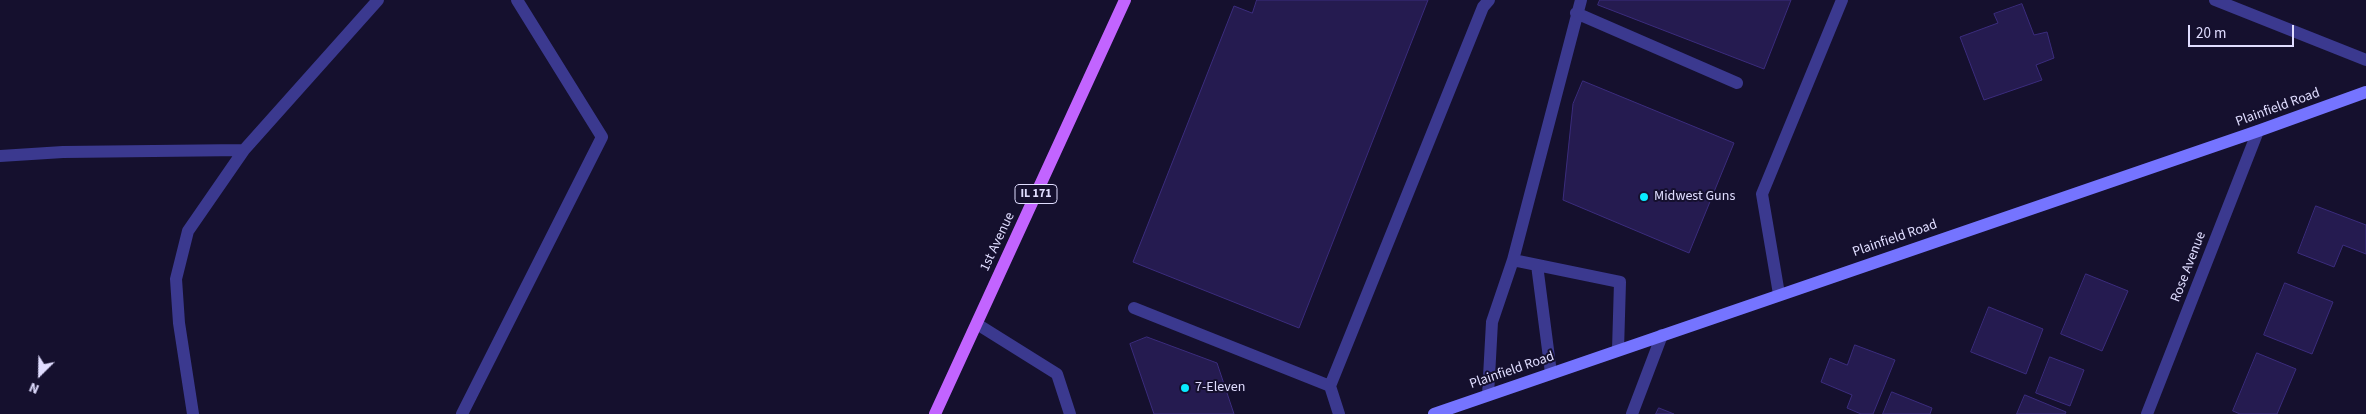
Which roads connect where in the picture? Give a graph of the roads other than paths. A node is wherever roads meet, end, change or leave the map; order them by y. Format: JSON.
{"nodes":[{"id":1,"x":378,"y":0,"type":"edge"},
{"id":2,"x":517,"y":0,"type":"edge"},
{"id":3,"x":1125,"y":0,"type":"edge"},
{"id":4,"x":1489,"y":0,"type":"edge"},
{"id":5,"x":1581,"y":0,"type":"edge"},
{"id":6,"x":1842,"y":0,"type":"edge"},
{"id":7,"x":2215,"y":0,"type":"edge"},
{"id":8,"x":1576,"y":13,"type":"junction"},
{"id":9,"x":2366,"y":60,"type":"edge"},
{"id":10,"x":1738,"y":83,"type":"dead end"},
{"id":11,"x":2366,"y":92,"type":"edge"},
{"id":12,"x":2258,"y":132,"type":"junction"},
{"id":13,"x":244,"y":150,"type":"junction"},
{"id":14,"x":0,"y":156,"type":"edge"},
{"id":15,"x":1513,"y":260,"type":"junction"},
{"id":16,"x":1537,"y":265,"type":"junction"},
{"id":17,"x":1778,"y":294,"type":"junction"},
{"id":18,"x":1134,"y":308,"type":"dead end"},
{"id":19,"x":977,"y":324,"type":"junction"},
{"id":20,"x":1662,"y":335,"type":"junction"},
{"id":21,"x":1618,"y":350,"type":"junction"},
{"id":22,"x":1551,"y":373,"type":"junction"},
{"id":23,"x":1330,"y":386,"type":"junction"},
{"id":24,"x":1488,"y":395,"type":"junction"},
{"id":25,"x":193,"y":414,"type":"edge"},
{"id":26,"x":462,"y":414,"type":"edge"},
{"id":27,"x":935,"y":414,"type":"edge"},
{"id":28,"x":1070,"y":414,"type":"edge"},
{"id":29,"x":1340,"y":414,"type":"edge"},
{"id":30,"x":1434,"y":414,"type":"edge"},
{"id":31,"x":1632,"y":414,"type":"edge"},
{"id":32,"x":2147,"y":414,"type":"edge"}],
"edges":[{"from":1,"to":13,"type":"street"},
{"from":2,"to":26,"type":"street"},
{"from":3,"to":19,"type":"main road","name":"1st Avenue","number":"IL 171"},
{"from":4,"to":23,"type":"street"},
{"from":5,"to":8,"type":"street"},
{"from":6,"to":17,"type":"street"},
{"from":7,"to":9,"type":"street"},
{"from":8,"to":10,"type":"street"},
{"from":8,"to":15,"type":"street"},
{"from":11,"to":12,"type":"street","name":"Plainfield Road"},
{"from":12,"to":17,"type":"street","name":"Plainfield Road"},
{"from":12,"to":32,"type":"street","name":"Rose Avenue"},
{"from":13,"to":14,"type":"street"},
{"from":13,"to":25,"type":"street"},
{"from":15,"to":16,"type":"street"},
{"from":15,"to":24,"type":"street"},
{"from":16,"to":21,"type":"street"},
{"from":16,"to":22,"type":"street"},
{"from":17,"to":20,"type":"street","name":"Plainfield Road"},
{"from":18,"to":23,"type":"street"},
{"from":19,"to":27,"type":"main road","name":"1st Avenue","number":"IL 171"},
{"from":19,"to":28,"type":"street"},
{"from":20,"to":21,"type":"street","name":"Plainfield Road"},
{"from":20,"to":31,"type":"street"},
{"from":21,"to":22,"type":"street","name":"Plainfield Road"},
{"from":22,"to":24,"type":"street","name":"Plainfield Road"},
{"from":23,"to":29,"type":"street"},
{"from":24,"to":30,"type":"street","name":"Plainfield Road"}]}
